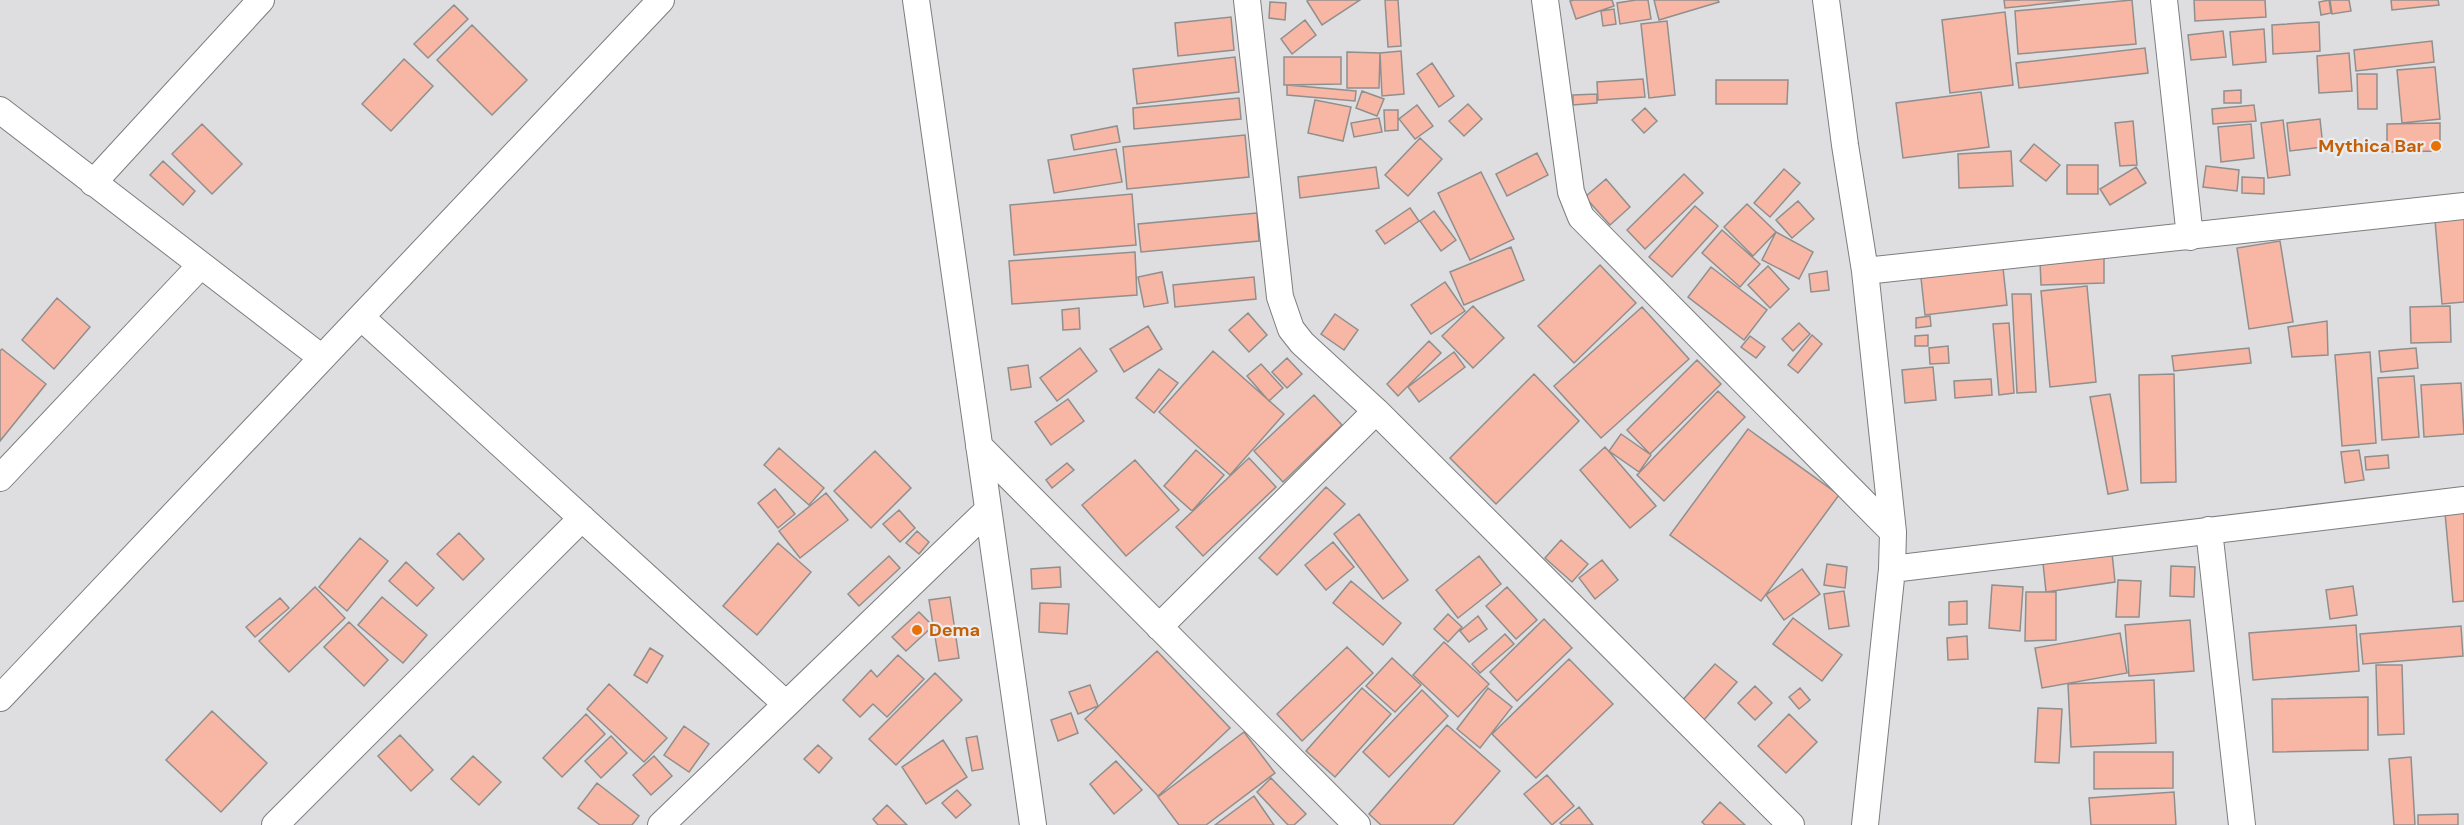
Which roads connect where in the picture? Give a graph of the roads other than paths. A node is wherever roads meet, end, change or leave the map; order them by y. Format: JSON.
{"nodes":[{"id":1,"x":261,"y":0,"type":"edge"},
{"id":2,"x":661,"y":0,"type":"edge"},
{"id":3,"x":916,"y":0,"type":"edge"},
{"id":4,"x":1247,"y":0,"type":"edge"},
{"id":5,"x":1545,"y":0,"type":"edge"},
{"id":6,"x":1826,"y":0,"type":"edge"},
{"id":7,"x":2164,"y":0,"type":"edge"},
{"id":8,"x":0,"y":110,"type":"edge"},
{"id":9,"x":93,"y":183,"type":"junction"},
{"id":10,"x":2464,"y":206,"type":"edge"},
{"id":11,"x":2190,"y":237,"type":"junction"},
{"id":12,"x":200,"y":266,"type":"junction"},
{"id":13,"x":1865,"y":271,"type":"junction"},
{"id":14,"x":361,"y":317,"type":"junction"},
{"id":15,"x":322,"y":358,"type":"junction"},
{"id":16,"x":1376,"y":411,"type":"junction"},
{"id":17,"x":980,"y":446,"type":"junction"},
{"id":18,"x":0,"y":478,"type":"edge"},
{"id":19,"x":2464,"y":500,"type":"edge"},
{"id":20,"x":988,"y":510,"type":"junction"},
{"id":21,"x":582,"y":518,"type":"junction"},
{"id":22,"x":2209,"y":530,"type":"junction"},
{"id":23,"x":1893,"y":532,"type":"junction"},
{"id":24,"x":1892,"y":568,"type":"junction"},
{"id":25,"x":1159,"y":627,"type":"junction"},
{"id":26,"x":0,"y":698,"type":"edge"},
{"id":27,"x":786,"y":704,"type":"junction"},
{"id":28,"x":275,"y":825,"type":"edge"},
{"id":29,"x":661,"y":825,"type":"edge"},
{"id":30,"x":1033,"y":825,"type":"edge"},
{"id":31,"x":1357,"y":825,"type":"edge"},
{"id":32,"x":1791,"y":825,"type":"edge"},
{"id":33,"x":1865,"y":825,"type":"edge"},
{"id":34,"x":2242,"y":825,"type":"edge"}],
"edges":[{"from":1,"to":9,"type":"street"},
{"from":2,"to":14,"type":"street"},
{"from":3,"to":17,"type":"street"},
{"from":4,"to":16,"type":"street"},
{"from":5,"to":23,"type":"street"},
{"from":6,"to":13,"type":"street"},
{"from":7,"to":11,"type":"street"},
{"from":8,"to":9,"type":"street"},
{"from":9,"to":12,"type":"street"},
{"from":10,"to":11,"type":"street"},
{"from":11,"to":13,"type":"street"},
{"from":12,"to":15,"type":"street"},
{"from":12,"to":18,"type":"street"},
{"from":13,"to":23,"type":"street"},
{"from":14,"to":15,"type":"street"},
{"from":14,"to":21,"type":"street"},
{"from":15,"to":26,"type":"street"},
{"from":16,"to":25,"type":"street"},
{"from":16,"to":32,"type":"street"},
{"from":17,"to":20,"type":"street"},
{"from":17,"to":25,"type":"street"},
{"from":19,"to":22,"type":"street"},
{"from":20,"to":27,"type":"street"},
{"from":20,"to":30,"type":"street"},
{"from":21,"to":27,"type":"street"},
{"from":21,"to":28,"type":"street"},
{"from":22,"to":24,"type":"street"},
{"from":22,"to":34,"type":"street"},
{"from":23,"to":24,"type":"street"},
{"from":24,"to":33,"type":"street"},
{"from":25,"to":31,"type":"street"},
{"from":27,"to":29,"type":"street"}]}
